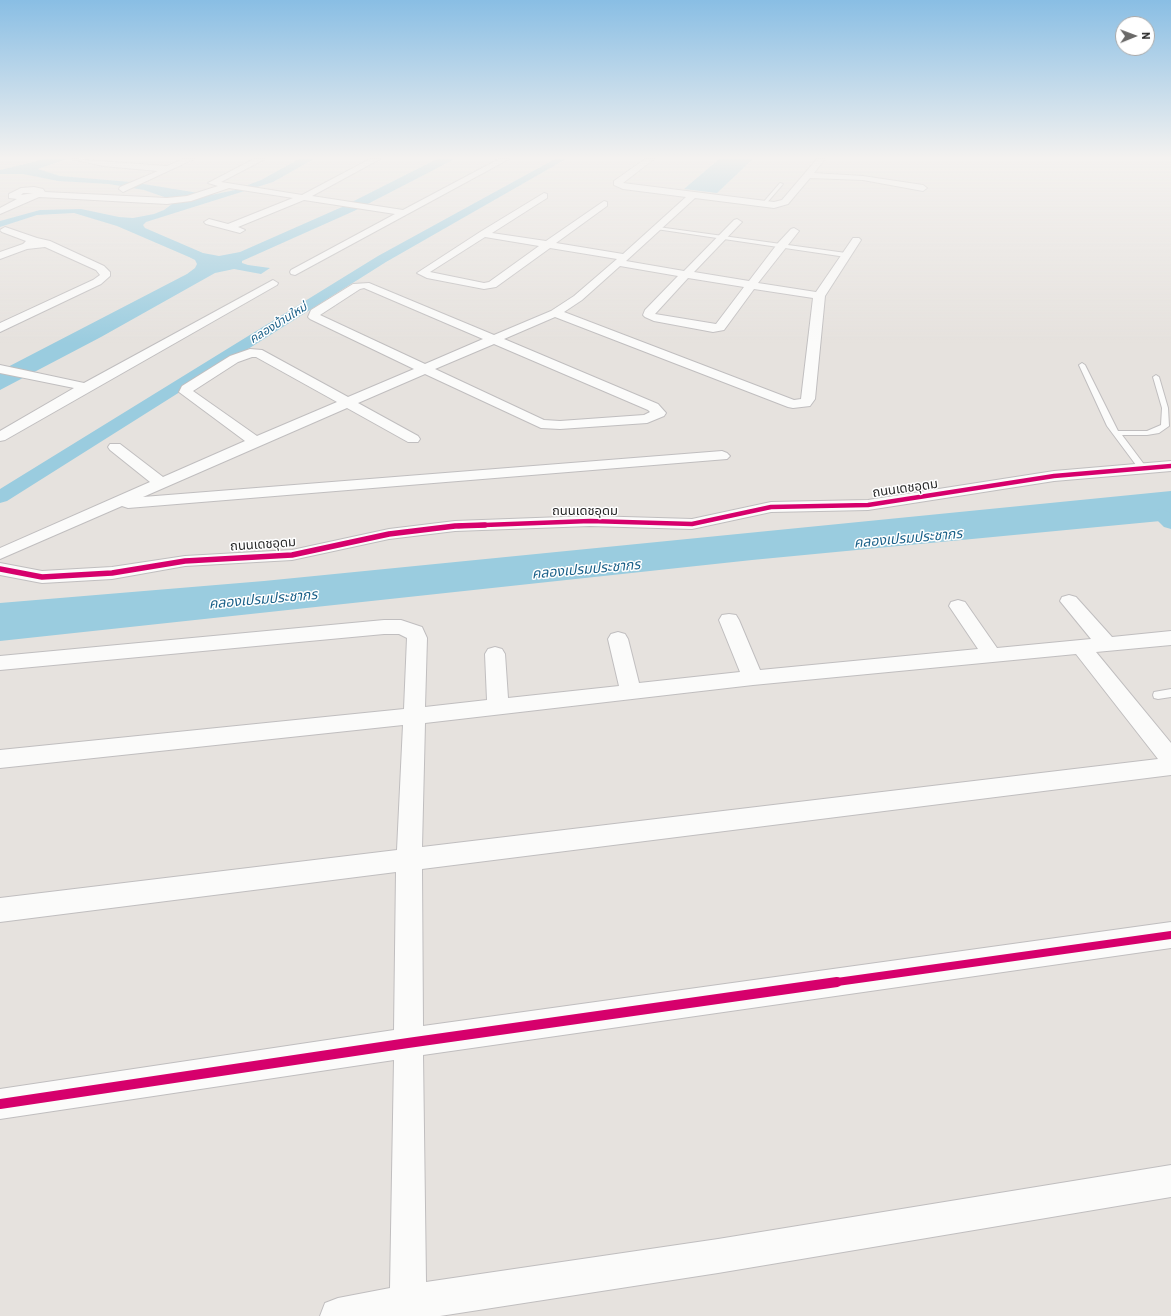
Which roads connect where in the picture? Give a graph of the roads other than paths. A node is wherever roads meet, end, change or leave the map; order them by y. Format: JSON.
{"nodes":[{"id":1,"x":246,"y":220,"type":"edge"},
{"id":2,"x":389,"y":220,"type":"edge"},
{"id":3,"x":505,"y":220,"type":"edge"},
{"id":4,"x":582,"y":220,"type":"edge"},
{"id":5,"x":666,"y":220,"type":"edge"},
{"id":6,"x":209,"y":222,"type":"dead end"},
{"id":7,"x":737,"y":222,"type":"dead end"},
{"id":8,"x":229,"y":227,"type":"junction"},
{"id":9,"x":658,"y":228,"type":"junction"},
{"id":10,"x":5,"y":230,"type":"dead end"},
{"id":11,"x":240,"y":230,"type":"dead end"},
{"id":12,"x":794,"y":231,"type":"dead end"},
{"id":13,"x":483,"y":234,"type":"junction"},
{"id":14,"x":721,"y":237,"type":"junction"},
{"id":15,"x":856,"y":240,"type":"dead end"},
{"id":16,"x":36,"y":243,"type":"junction"},
{"id":17,"x":548,"y":245,"type":"junction"},
{"id":18,"x":781,"y":245,"type":"junction"},
{"id":19,"x":846,"y":255,"type":"junction"},
{"id":20,"x":0,"y":256,"type":"edge"},
{"id":21,"x":622,"y":260,"type":"junction"},
{"id":22,"x":295,"y":272,"type":"dead end"},
{"id":23,"x":686,"y":275,"type":"junction"},
{"id":24,"x":273,"y":283,"type":"dead end"},
{"id":25,"x":751,"y":285,"type":"junction"},
{"id":26,"x":819,"y":296,"type":"junction"},
{"id":27,"x":555,"y":313,"type":"junction"},
{"id":28,"x":0,"y":328,"type":"edge"},
{"id":29,"x":493,"y":340,"type":"junction"},
{"id":30,"x":1082,"y":365,"type":"dead end"},
{"id":31,"x":0,"y":369,"type":"edge"},
{"id":32,"x":426,"y":369,"type":"junction"},
{"id":33,"x":1156,"y":377,"type":"dead end"},
{"id":34,"x":86,"y":387,"type":"junction"},
{"id":35,"x":346,"y":403,"type":"junction"},
{"id":36,"x":1116,"y":433,"type":"junction"},
{"id":37,"x":0,"y":437,"type":"edge"},
{"id":38,"x":413,"y":439,"type":"dead end"},
{"id":39,"x":256,"y":442,"type":"junction"},
{"id":40,"x":115,"y":446,"type":"dead end"},
{"id":41,"x":722,"y":456,"type":"dead end"},
{"id":42,"x":1171,"y":466,"type":"edge"},
{"id":43,"x":1142,"y":467,"type":"junction"},
{"id":44,"x":161,"y":483,"type":"junction"},
{"id":45,"x":114,"y":504,"type":"junction"},
{"id":46,"x":0,"y":554,"type":"edge"},
{"id":47,"x":0,"y":569,"type":"edge"},
{"id":48,"x":1068,"y":601,"type":"dead end"},
{"id":49,"x":958,"y":606,"type":"dead end"},
{"id":50,"x":728,"y":620,"type":"dead end"},
{"id":51,"x":1171,"y":638,"type":"edge"},
{"id":52,"x":618,"y":639,"type":"dead end"},
{"id":53,"x":1106,"y":644,"type":"junction"},
{"id":54,"x":1081,"y":647,"type":"junction"},
{"id":55,"x":495,"y":654,"type":"dead end"},
{"id":56,"x":992,"y":655,"type":"junction"},
{"id":57,"x":0,"y":662,"type":"edge"},
{"id":58,"x":753,"y":678,"type":"junction"},
{"id":59,"x":631,"y":691,"type":"junction"},
{"id":60,"x":1171,"y":693,"type":"edge"},
{"id":61,"x":1158,"y":695,"type":"dead end"},
{"id":62,"x":498,"y":707,"type":"junction"},
{"id":63,"x":414,"y":716,"type":"junction"},
{"id":64,"x":0,"y":759,"type":"edge"},
{"id":65,"x":1171,"y":759,"type":"edge"},
{"id":66,"x":1171,"y":766,"type":"edge"},
{"id":67,"x":409,"y":860,"type":"junction"},
{"id":68,"x":0,"y":910,"type":"edge"},
{"id":69,"x":1171,"y":935,"type":"edge"},
{"id":70,"x":408,"y":1043,"type":"junction"},
{"id":71,"x":0,"y":1104,"type":"edge"},
{"id":72,"x":1171,"y":1181,"type":"edge"},
{"id":73,"x":408,"y":1303,"type":"junction"},
{"id":74,"x":338,"y":1316,"type":"edge"}],
"edges":[{"from":1,"to":8,"type":"street"},
{"from":2,"to":22,"type":"street"},
{"from":3,"to":13,"type":"street"},
{"from":4,"to":17,"type":"street"},
{"from":5,"to":9,"type":"street"},
{"from":6,"to":8,"type":"street"},
{"from":7,"to":14,"type":"street"},
{"from":8,"to":11,"type":"street"},
{"from":9,"to":14,"type":"lane"},
{"from":9,"to":21,"type":"street"},
{"from":10,"to":16,"type":"street"},
{"from":12,"to":18,"type":"street"},
{"from":13,"to":17,"type":"street"},
{"from":13,"to":17,"type":"street"},
{"from":14,"to":18,"type":"lane"},
{"from":14,"to":23,"type":"street"},
{"from":15,"to":19,"type":"street"},
{"from":16,"to":20,"type":"street"},
{"from":16,"to":28,"type":"street"},
{"from":17,"to":21,"type":"street"},
{"from":18,"to":19,"type":"lane"},
{"from":18,"to":25,"type":"street"},
{"from":19,"to":26,"type":"street"},
{"from":21,"to":23,"type":"street"},
{"from":21,"to":27,"type":"street"},
{"from":23,"to":25,"type":"street"},
{"from":23,"to":25,"type":"street"},
{"from":24,"to":34,"type":"street"},
{"from":25,"to":26,"type":"street"},
{"from":26,"to":27,"type":"street"},
{"from":27,"to":29,"type":"street"},
{"from":29,"to":32,"type":"street"},
{"from":29,"to":32,"type":"street"},
{"from":29,"to":32,"type":"street"},
{"from":30,"to":36,"type":"lane"},
{"from":31,"to":34,"type":"street"},
{"from":32,"to":35,"type":"street"},
{"from":33,"to":36,"type":"lane"},
{"from":34,"to":37,"type":"street"},
{"from":35,"to":38,"type":"street"},
{"from":35,"to":39,"type":"street"},
{"from":35,"to":39,"type":"street"},
{"from":36,"to":43,"type":"lane"},
{"from":39,"to":44,"type":"street"},
{"from":40,"to":44,"type":"street"},
{"from":41,"to":45,"type":"street"},
{"from":42,"to":43,"type":"street","name":"ถนนเดชอุดม"},
{"from":43,"to":47,"type":"street","name":"ถนนเดชอุดม"},
{"from":44,"to":45,"type":"street"},
{"from":45,"to":46,"type":"street"},
{"from":48,"to":53,"type":"street"},
{"from":49,"to":56,"type":"street"},
{"from":50,"to":58,"type":"street"},
{"from":51,"to":53,"type":"street"},
{"from":52,"to":59,"type":"street"},
{"from":53,"to":54,"type":"street"},
{"from":54,"to":56,"type":"street"},
{"from":54,"to":65,"type":"street"},
{"from":55,"to":62,"type":"street"},
{"from":56,"to":58,"type":"street"},
{"from":57,"to":63,"type":"street"},
{"from":58,"to":59,"type":"street"},
{"from":59,"to":62,"type":"street"},
{"from":60,"to":61,"type":"lane"},
{"from":62,"to":63,"type":"street"},
{"from":63,"to":64,"type":"street"},
{"from":63,"to":67,"type":"street"},
{"from":66,"to":67,"type":"street"},
{"from":67,"to":68,"type":"street"},
{"from":67,"to":70,"type":"street"},
{"from":69,"to":70,"type":"street"},
{"from":70,"to":71,"type":"street"},
{"from":70,"to":73,"type":"street"},
{"from":72,"to":73,"type":"street"},
{"from":73,"to":74,"type":"street"}]}
